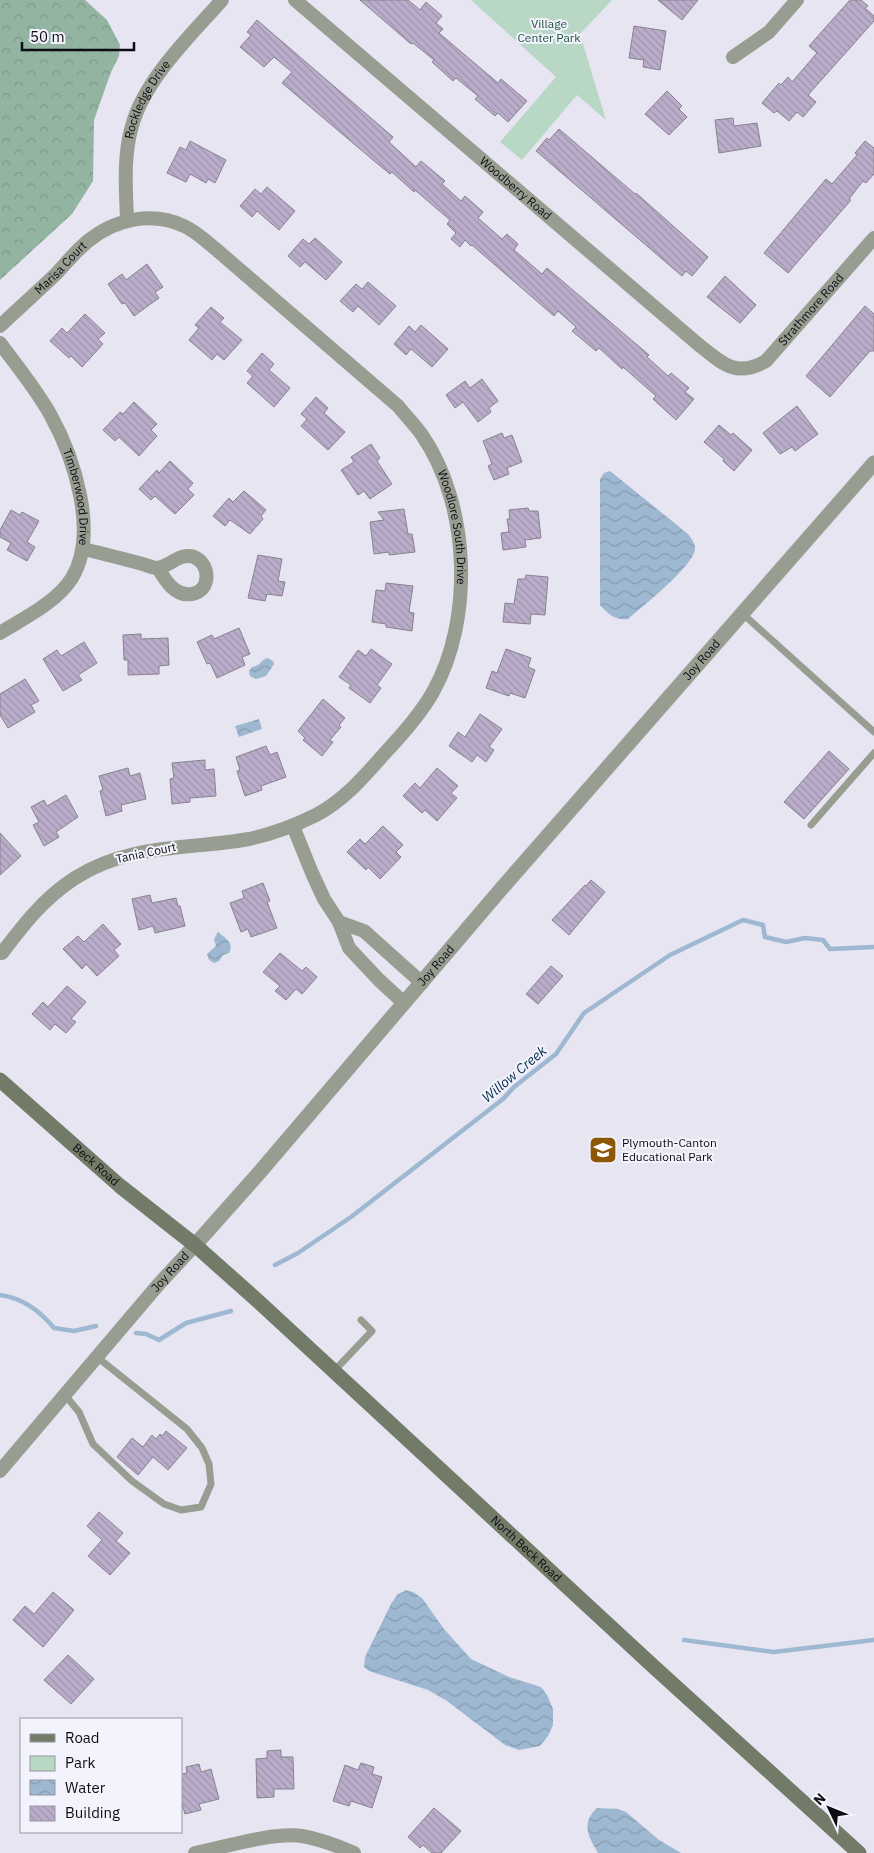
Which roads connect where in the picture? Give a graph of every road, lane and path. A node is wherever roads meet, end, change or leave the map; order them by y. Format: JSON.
{"nodes":[{"id":1,"x":222,"y":0,"type":"edge"},
{"id":2,"x":296,"y":0,"type":"edge"},
{"id":3,"x":797,"y":0,"type":"edge"},
{"id":4,"x":733,"y":57,"type":"dead end"},
{"id":5,"x":127,"y":220,"type":"junction"},
{"id":6,"x":874,"y":238,"type":"edge"},
{"id":7,"x":0,"y":326,"type":"edge"},
{"id":8,"x":0,"y":342,"type":"edge"},
{"id":9,"x":740,"y":369,"type":"joint"},
{"id":10,"x":874,"y":463,"type":"edge"},
{"id":11,"x":83,"y":549,"type":"junction"},
{"id":12,"x":158,"y":568,"type":"dead end"},
{"id":13,"x":743,"y":614,"type":"junction"},
{"id":14,"x":0,"y":633,"type":"edge"},
{"id":15,"x":874,"y":732,"type":"edge"},
{"id":16,"x":874,"y":753,"type":"edge"},
{"id":17,"x":811,"y":825,"type":"dead end"},
{"id":18,"x":293,"y":826,"type":"junction"},
{"id":19,"x":339,"y":922,"type":"junction"},
{"id":20,"x":2,"y":953,"type":"dead end"},
{"id":21,"x":422,"y":982,"type":"junction"},
{"id":22,"x":404,"y":1003,"type":"junction"},
{"id":23,"x":0,"y":1080,"type":"edge"},
{"id":24,"x":195,"y":1244,"type":"junction"},
{"id":25,"x":361,"y":1320,"type":"dead end"},
{"id":26,"x":97,"y":1357,"type":"junction"},
{"id":27,"x":334,"y":1371,"type":"junction"},
{"id":28,"x":64,"y":1395,"type":"junction"},
{"id":29,"x":0,"y":1471,"type":"edge"},
{"id":30,"x":195,"y":1853,"type":"edge"},
{"id":31,"x":354,"y":1853,"type":"edge"},
{"id":32,"x":859,"y":1853,"type":"edge"}],
"edges":[{"from":1,"to":5,"type":"street","name":"Rockledge Drive"},
{"from":2,"to":9,"type":"street","name":"Woodberry Road"},
{"from":3,"to":4,"type":"street"},
{"from":5,"to":7,"type":"street","name":"Marisa Court"},
{"from":5,"to":18,"type":"street","name":"Woodlore South Drive"},
{"from":6,"to":9,"type":"street","name":"Strathmore Road"},
{"from":8,"to":11,"type":"street","name":"Timberwood Drive"},
{"from":10,"to":13,"type":"street","name":"Joy Road"},
{"from":11,"to":12,"type":"street"},
{"from":11,"to":14,"type":"street","name":"Timberwood Drive"},
{"from":13,"to":15,"type":"lane"},
{"from":13,"to":21,"type":"street","name":"Joy Road"},
{"from":16,"to":17,"type":"lane"},
{"from":18,"to":19,"type":"street"},
{"from":18,"to":20,"type":"street","name":"Tania Court"},
{"from":19,"to":21,"type":"street"},
{"from":19,"to":22,"type":"street"},
{"from":21,"to":22,"type":"street","name":"Joy Road"},
{"from":22,"to":24,"type":"street","name":"Joy Road"},
{"from":23,"to":24,"type":"main road","name":"Beck Road"},
{"from":24,"to":26,"type":"street","name":"Joy Road"},
{"from":24,"to":27,"type":"main road","name":"North Beck Road"},
{"from":25,"to":27,"type":"lane"},
{"from":26,"to":28,"type":"street","name":"Joy Road"},
{"from":26,"to":28,"type":"lane"},
{"from":27,"to":32,"type":"main road","name":"North Beck Road"},
{"from":28,"to":29,"type":"street","name":"Joy Road"},
{"from":30,"to":31,"type":"street"}]}
